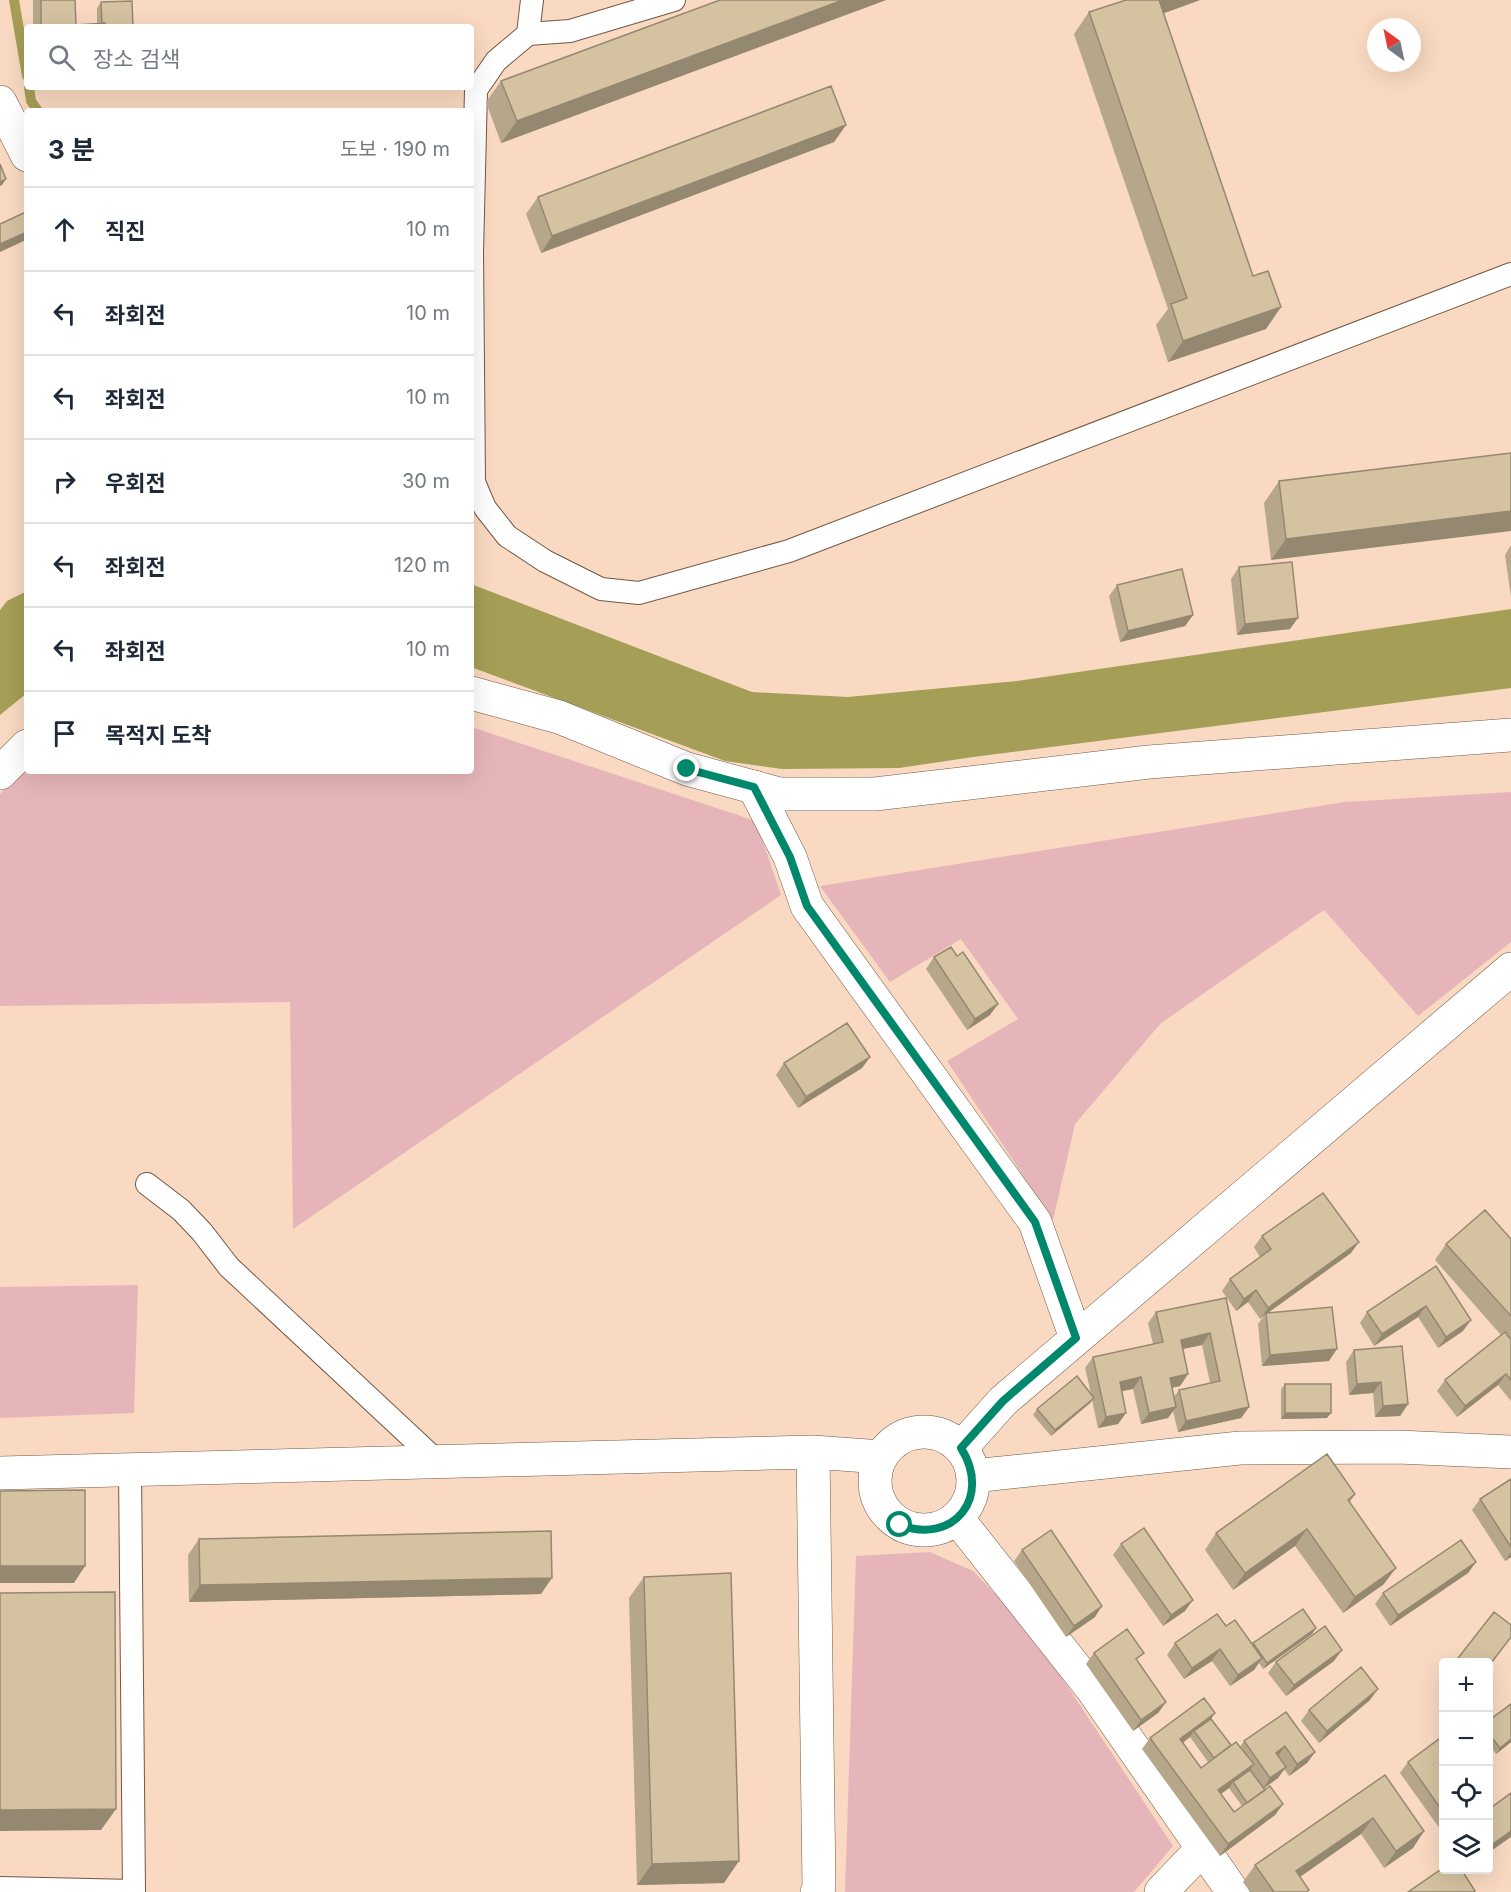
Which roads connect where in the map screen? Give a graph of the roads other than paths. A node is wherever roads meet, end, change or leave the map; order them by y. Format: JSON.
{"nodes":[{"id":1,"x":532,"y":0,"type":"edge"},
{"id":2,"x":674,"y":0,"type":"edge"},
{"id":3,"x":528,"y":34,"type":"junction"},
{"id":4,"x":3,"y":115,"type":"edge"},
{"id":5,"x":24,"y":150,"type":"edge"},
{"id":6,"x":474,"y":172,"type":"edge"},
{"id":7,"x":1511,"y":274,"type":"edge"},
{"id":8,"x":474,"y":482,"type":"edge"},
{"id":9,"x":474,"y":694,"type":"edge"},
{"id":10,"x":1511,"y":735,"type":"edge"},
{"id":11,"x":24,"y":749,"type":"edge"},
{"id":12,"x":0,"y":773,"type":"edge"},
{"id":13,"x":754,"y":787,"type":"junction"},
{"id":14,"x":1511,"y":969,"type":"edge"},
{"id":15,"x":147,"y":1184,"type":"dead end"},
{"id":16,"x":1076,"y":1338,"type":"junction"},
{"id":17,"x":813,"y":1452,"type":"junction"},
{"id":18,"x":1511,"y":1452,"type":"edge"},
{"id":19,"x":881,"y":1457,"type":"junction"},
{"id":20,"x":438,"y":1462,"type":"junction"},
{"id":21,"x":967,"y":1462,"type":"junction"},
{"id":22,"x":130,"y":1470,"type":"junction"},
{"id":23,"x":0,"y":1473,"type":"edge"},
{"id":24,"x":957,"y":1518,"type":"junction"},
{"id":25,"x":1203,"y":1848,"type":"junction"},
{"id":26,"x":0,"y":1888,"type":"edge"},
{"id":27,"x":817,"y":1892,"type":"edge"},
{"id":28,"x":1161,"y":1892,"type":"edge"},
{"id":29,"x":1233,"y":1892,"type":"edge"}],
"edges":[{"from":1,"to":3,"type":"lane"},
{"from":2,"to":3,"type":"lane"},
{"from":3,"to":6,"type":"lane"},
{"from":4,"to":5,"type":"street"},
{"from":7,"to":8,"type":"lane"},
{"from":9,"to":13,"type":"street"},
{"from":10,"to":13,"type":"street"},
{"from":11,"to":12,"type":"street"},
{"from":13,"to":16,"type":"street"},
{"from":14,"to":16,"type":"street"},
{"from":15,"to":20,"type":"lane"},
{"from":16,"to":21,"type":"street"},
{"from":17,"to":19,"type":"street"},
{"from":17,"to":20,"type":"street"},
{"from":17,"to":27,"type":"street"},
{"from":18,"to":21,"type":"street"},
{"from":19,"to":21,"type":"street"},
{"from":19,"to":24,"type":"street"},
{"from":20,"to":22,"type":"street"},
{"from":21,"to":24,"type":"street"},
{"from":22,"to":23,"type":"street"},
{"from":22,"to":26,"type":"lane"},
{"from":24,"to":25,"type":"street"},
{"from":25,"to":28,"type":"street"},
{"from":25,"to":29,"type":"street"}]}
